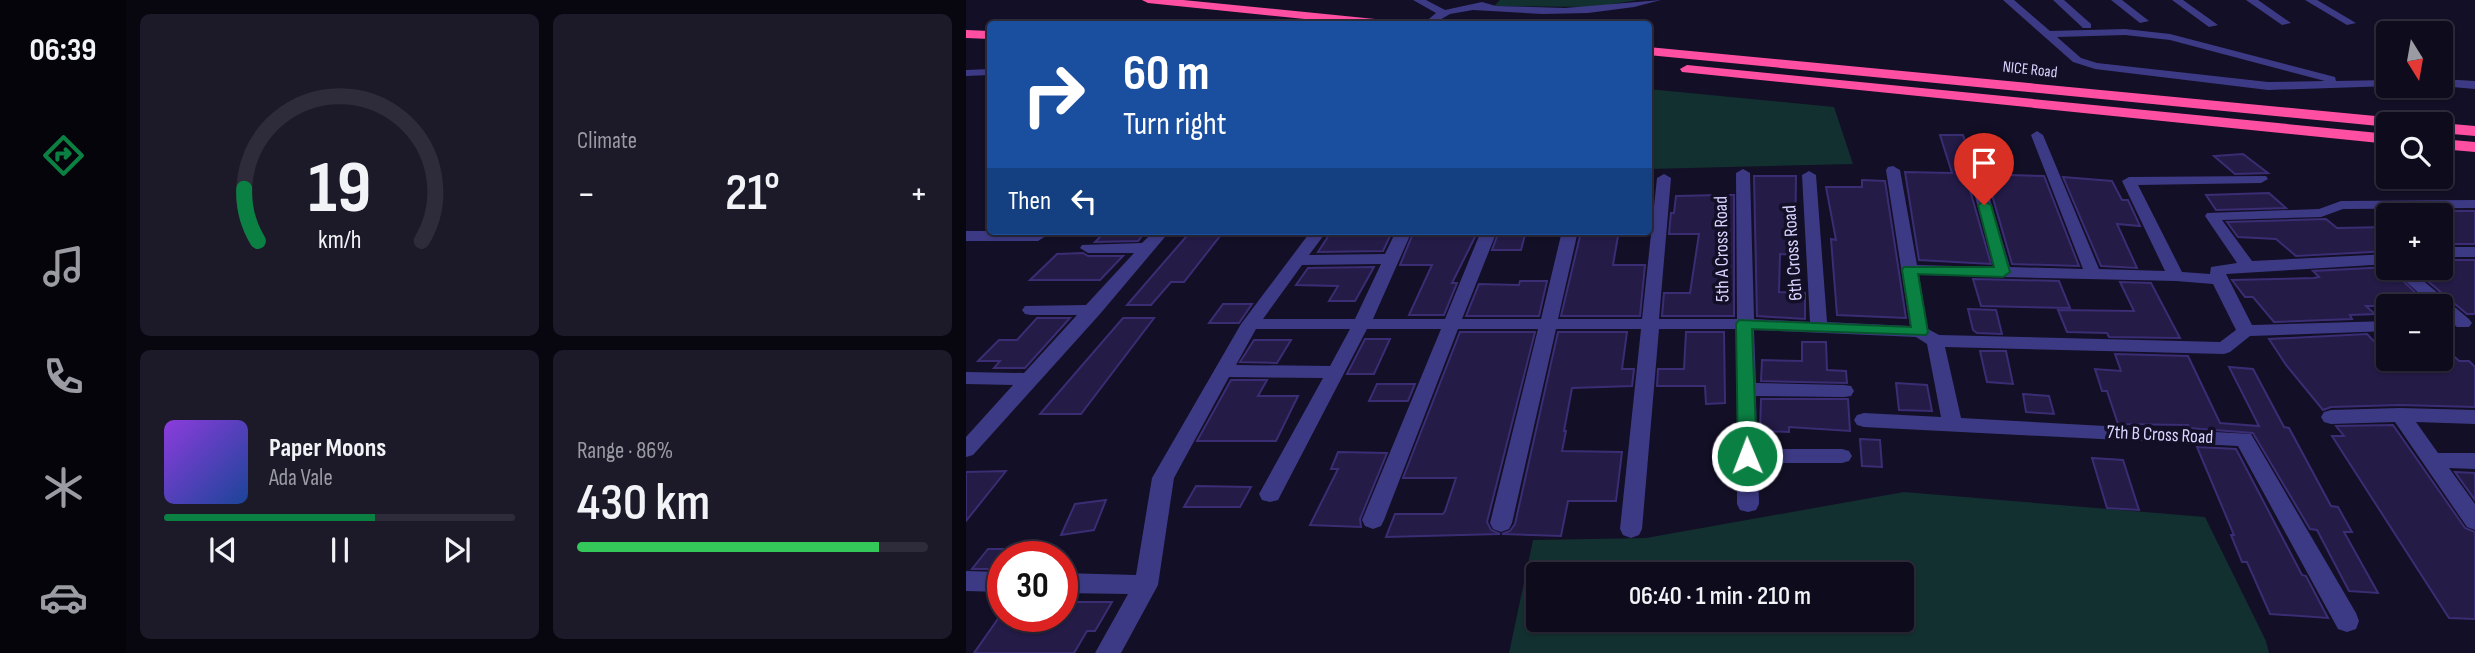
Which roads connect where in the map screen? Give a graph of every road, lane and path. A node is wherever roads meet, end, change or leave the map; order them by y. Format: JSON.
{"nodes":[{"id":1,"x":1148,"y":0,"type":"edge"},
{"id":2,"x":1418,"y":0,"type":"edge"},
{"id":3,"x":1489,"y":0,"type":"edge"},
{"id":4,"x":1656,"y":0,"type":"edge"},
{"id":5,"x":2008,"y":0,"type":"edge"},
{"id":6,"x":2058,"y":0,"type":"edge"},
{"id":7,"x":2116,"y":0,"type":"edge"},
{"id":8,"x":2177,"y":0,"type":"edge"},
{"id":9,"x":2250,"y":0,"type":"edge"},
{"id":10,"x":2310,"y":0,"type":"edge"},
{"id":11,"x":1474,"y":7,"type":"junction"},
{"id":12,"x":1444,"y":13,"type":"junction"},
{"id":13,"x":1355,"y":21,"type":"edge"},
{"id":14,"x":1432,"y":21,"type":"edge"},
{"id":15,"x":2144,"y":21,"type":"dead end"},
{"id":16,"x":2286,"y":23,"type":"dead end"},
{"id":17,"x":2351,"y":23,"type":"dead end"},
{"id":18,"x":2213,"y":25,"type":"dead end"},
{"id":19,"x":2087,"y":26,"type":"dead end"},
{"id":20,"x":966,"y":34,"type":"edge"},
{"id":21,"x":2047,"y":34,"type":"junction"},
{"id":22,"x":987,"y":35,"type":"edge"},
{"id":23,"x":1652,"y":51,"type":"edge"},
{"id":24,"x":987,"y":62,"type":"edge"},
{"id":25,"x":1652,"y":65,"type":"edge"},
{"id":26,"x":970,"y":73,"type":"edge"},
{"id":27,"x":2376,"y":83,"type":"edge"},
{"id":28,"x":2454,"y":83,"type":"edge"},
{"id":29,"x":2348,"y":84,"type":"junction"},
{"id":30,"x":2475,"y":85,"type":"edge"},
{"id":31,"x":2376,"y":121,"type":"edge"},
{"id":32,"x":2453,"y":129,"type":"edge"},
{"id":33,"x":2475,"y":131,"type":"edge"},
{"id":34,"x":2037,"y":135,"type":"dead end"},
{"id":35,"x":2376,"y":138,"type":"edge"},
{"id":36,"x":2453,"y":145,"type":"edge"},
{"id":37,"x":2475,"y":147,"type":"edge"},
{"id":38,"x":1893,"y":170,"type":"dead end"},
{"id":39,"x":1743,"y":173,"type":"dead end"},
{"id":40,"x":1809,"y":175,"type":"dead end"},
{"id":41,"x":1664,"y":178,"type":"dead end"},
{"id":42,"x":2261,"y":180,"type":"dead end"},
{"id":43,"x":1978,"y":182,"type":"dead end"},
{"id":44,"x":2475,"y":204,"type":"edge"},
{"id":45,"x":1159,"y":235,"type":"edge"},
{"id":46,"x":1316,"y":235,"type":"edge"},
{"id":47,"x":1402,"y":235,"type":"edge"},
{"id":48,"x":1487,"y":235,"type":"edge"},
{"id":49,"x":1569,"y":235,"type":"edge"},
{"id":50,"x":966,"y":236,"type":"edge"},
{"id":51,"x":1038,"y":236,"type":"dead end"},
{"id":52,"x":1088,"y":248,"type":"dead end"},
{"id":53,"x":1149,"y":248,"type":"junction"},
{"id":54,"x":2453,"y":252,"type":"edge"},
{"id":55,"x":2475,"y":252,"type":"edge"},
{"id":56,"x":1391,"y":259,"type":"junction"},
{"id":57,"x":1297,"y":260,"type":"junction"},
{"id":58,"x":2376,"y":260,"type":"edge"},
{"id":59,"x":2247,"y":266,"type":"junction"},
{"id":60,"x":1910,"y":270,"type":"junction"},
{"id":61,"x":2003,"y":272,"type":"junction"},
{"id":62,"x":2093,"y":274,"type":"junction"},
{"id":63,"x":2176,"y":276,"type":"junction"},
{"id":64,"x":2220,"y":280,"type":"junction"},
{"id":65,"x":2414,"y":280,"type":"edge"},
{"id":66,"x":1031,"y":310,"type":"dead end"},
{"id":67,"x":1094,"y":310,"type":"junction"},
{"id":68,"x":1547,"y":323,"type":"junction"},
{"id":69,"x":2469,"y":323,"type":"edge"},
{"id":70,"x":1250,"y":324,"type":"junction"},
{"id":71,"x":1362,"y":324,"type":"junction"},
{"id":72,"x":1453,"y":324,"type":"junction"},
{"id":73,"x":1651,"y":324,"type":"junction"},
{"id":74,"x":1744,"y":324,"type":"junction"},
{"id":75,"x":2376,"y":326,"type":"edge"},
{"id":76,"x":1819,"y":327,"type":"junction"},
{"id":77,"x":2246,"y":331,"type":"junction"},
{"id":78,"x":1928,"y":337,"type":"junction"},
{"id":79,"x":1224,"y":371,"type":"junction"},
{"id":80,"x":1336,"y":372,"type":"junction"},
{"id":81,"x":966,"y":379,"type":"edge"},
{"id":82,"x":1030,"y":379,"type":"junction"},
{"id":83,"x":1745,"y":389,"type":"junction"},
{"id":84,"x":1844,"y":391,"type":"dead end"},
{"id":85,"x":2400,"y":415,"type":"junction"},
{"id":86,"x":2331,"y":416,"type":"dead end"},
{"id":87,"x":2475,"y":417,"type":"edge"},
{"id":88,"x":1864,"y":420,"type":"dead end"},
{"id":89,"x":1952,"y":424,"type":"junction"},
{"id":90,"x":966,"y":450,"type":"edge"},
{"id":91,"x":1747,"y":456,"type":"junction"},
{"id":92,"x":1842,"y":456,"type":"dead end"},
{"id":93,"x":2430,"y":460,"type":"junction"},
{"id":94,"x":2475,"y":461,"type":"edge"},
{"id":95,"x":1270,"y":494,"type":"dead end"},
{"id":96,"x":1748,"y":504,"type":"dead end"},
{"id":97,"x":1373,"y":520,"type":"dead end"},
{"id":98,"x":2475,"y":520,"type":"edge"},
{"id":99,"x":1502,"y":523,"type":"dead end"},
{"id":100,"x":1631,"y":529,"type":"dead end"},
{"id":101,"x":966,"y":581,"type":"edge"},
{"id":102,"x":987,"y":582,"type":"edge"},
{"id":103,"x":1078,"y":583,"type":"edge"},
{"id":104,"x":1146,"y":584,"type":"junction"},
{"id":105,"x":2347,"y":621,"type":"dead end"},
{"id":106,"x":1108,"y":653,"type":"edge"}],
"edges":[{"from":1,"to":13,"type":"highway"},
{"from":2,"to":12,"type":"street"},
{"from":3,"to":11,"type":"street"},
{"from":4,"to":11,"type":"street"},
{"from":5,"to":21,"type":"street"},
{"from":6,"to":19,"type":"street"},
{"from":7,"to":15,"type":"street"},
{"from":8,"to":18,"type":"street"},
{"from":9,"to":16,"type":"street"},
{"from":10,"to":17,"type":"street"},
{"from":11,"to":12,"type":"street"},
{"from":12,"to":14,"type":"street"},
{"from":20,"to":22,"type":"highway"},
{"from":21,"to":29,"type":"street"},
{"from":21,"to":29,"type":"street"},
{"from":23,"to":31,"type":"highway","name":"NICE Road"},
{"from":24,"to":26,"type":"street"},
{"from":25,"to":35,"type":"highway","name":"NICE Road"},
{"from":27,"to":29,"type":"street"},
{"from":28,"to":30,"type":"street"},
{"from":32,"to":33,"type":"highway"},
{"from":34,"to":62,"type":"street"},
{"from":36,"to":37,"type":"highway"},
{"from":38,"to":60,"type":"street"},
{"from":39,"to":74,"type":"street","name":"5th A Cross Road"},
{"from":40,"to":76,"type":"street","name":"6th Cross Road"},
{"from":41,"to":73,"type":"street"},
{"from":42,"to":63,"type":"street"},
{"from":43,"to":61,"type":"street"},
{"from":44,"to":59,"type":"street"},
{"from":45,"to":53,"type":"street"},
{"from":46,"to":57,"type":"street"},
{"from":47,"to":56,"type":"street"},
{"from":48,"to":72,"type":"street"},
{"from":49,"to":68,"type":"street"},
{"from":50,"to":51,"type":"street"},
{"from":52,"to":53,"type":"street"},
{"from":53,"to":67,"type":"street"},
{"from":54,"to":55,"type":"street"},
{"from":56,"to":57,"type":"street"},
{"from":56,"to":71,"type":"street"},
{"from":57,"to":70,"type":"street"},
{"from":58,"to":59,"type":"street"},
{"from":59,"to":64,"type":"street"},
{"from":60,"to":61,"type":"street"},
{"from":60,"to":78,"type":"street"},
{"from":61,"to":62,"type":"street"},
{"from":62,"to":63,"type":"street"},
{"from":63,"to":64,"type":"street"},
{"from":64,"to":77,"type":"street"},
{"from":65,"to":69,"type":"street"},
{"from":66,"to":67,"type":"street"},
{"from":67,"to":82,"type":"street"},
{"from":68,"to":72,"type":"street"},
{"from":68,"to":73,"type":"street"},
{"from":68,"to":99,"type":"street"},
{"from":70,"to":71,"type":"street"},
{"from":70,"to":79,"type":"street"},
{"from":71,"to":72,"type":"street"},
{"from":71,"to":80,"type":"street"},
{"from":72,"to":97,"type":"street"},
{"from":73,"to":74,"type":"street"},
{"from":73,"to":100,"type":"street"},
{"from":74,"to":76,"type":"street"},
{"from":74,"to":83,"type":"street","name":"5th A Cross Road"},
{"from":75,"to":77,"type":"street"},
{"from":76,"to":78,"type":"street"},
{"from":77,"to":78,"type":"street"},
{"from":78,"to":89,"type":"street"},
{"from":79,"to":80,"type":"street"},
{"from":79,"to":104,"type":"street"},
{"from":80,"to":95,"type":"street"},
{"from":81,"to":82,"type":"street"},
{"from":82,"to":90,"type":"street"},
{"from":83,"to":84,"type":"street"},
{"from":83,"to":91,"type":"street","name":"5th A Cross Road"},
{"from":85,"to":86,"type":"street"},
{"from":85,"to":87,"type":"street"},
{"from":85,"to":93,"type":"street"},
{"from":88,"to":89,"type":"street"},
{"from":89,"to":105,"type":"street","name":"7th B Cross Road"},
{"from":91,"to":92,"type":"street"},
{"from":91,"to":96,"type":"street","name":"5th A Cross Road"},
{"from":93,"to":94,"type":"street"},
{"from":93,"to":98,"type":"street"},
{"from":101,"to":102,"type":"street"},
{"from":103,"to":104,"type":"street"},
{"from":104,"to":106,"type":"street"}]}
